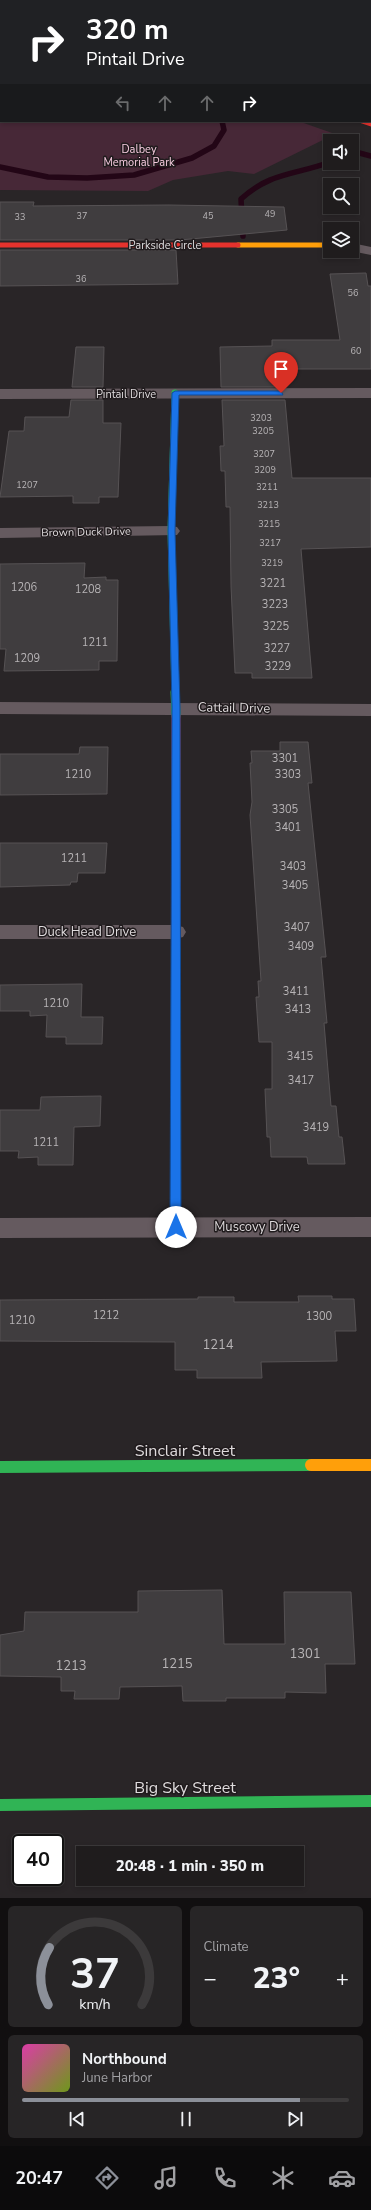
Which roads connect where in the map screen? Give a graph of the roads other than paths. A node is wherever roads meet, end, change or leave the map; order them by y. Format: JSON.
{"nodes":[{"id":1,"x":323,"y":245,"type":"edge"},
{"id":2,"x":0,"y":246,"type":"edge"},
{"id":3,"x":359,"y":248,"type":"edge"},
{"id":4,"x":371,"y":251,"type":"edge"},
{"id":5,"x":175,"y":393,"type":"junction"},
{"id":6,"x":371,"y":393,"type":"edge"},
{"id":7,"x":0,"y":394,"type":"edge"},
{"id":8,"x":171,"y":531,"type":"junction"},
{"id":9,"x":0,"y":532,"type":"edge"},
{"id":10,"x":176,"y":707,"type":"junction"},
{"id":11,"x":0,"y":708,"type":"edge"},
{"id":12,"x":371,"y":710,"type":"edge"},
{"id":13,"x":0,"y":932,"type":"edge"},
{"id":14,"x":175,"y":932,"type":"junction"},
{"id":15,"x":176,"y":1227,"type":"junction"},
{"id":16,"x":371,"y":1227,"type":"edge"},
{"id":17,"x":0,"y":1228,"type":"edge"},
{"id":18,"x":371,"y":1465,"type":"edge"},
{"id":19,"x":0,"y":1467,"type":"edge"},
{"id":20,"x":371,"y":1802,"type":"edge"},
{"id":21,"x":0,"y":1805,"type":"edge"}],
"edges":[{"from":1,"to":2,"type":"street","name":"Parkside Circle"},
{"from":3,"to":4,"type":"street"},
{"from":5,"to":6,"type":"street","name":"Pintail Drive"},
{"from":5,"to":7,"type":"street","name":"Pintail Drive"},
{"from":5,"to":8,"type":"street"},
{"from":8,"to":9,"type":"street","name":"Brown Duck Drive"},
{"from":8,"to":10,"type":"street"},
{"from":10,"to":11,"type":"street","name":"Cattail Drive"},
{"from":10,"to":12,"type":"street","name":"Cattail Drive"},
{"from":10,"to":14,"type":"street"},
{"from":13,"to":14,"type":"street","name":"Duck Head Drive"},
{"from":14,"to":15,"type":"street"},
{"from":15,"to":16,"type":"street","name":"Muscovy Drive"},
{"from":15,"to":17,"type":"street","name":"Muscovy Drive"},
{"from":18,"to":19,"type":"street","name":"Sinclair Street"},
{"from":20,"to":21,"type":"street","name":"Big Sky Street"}]}
